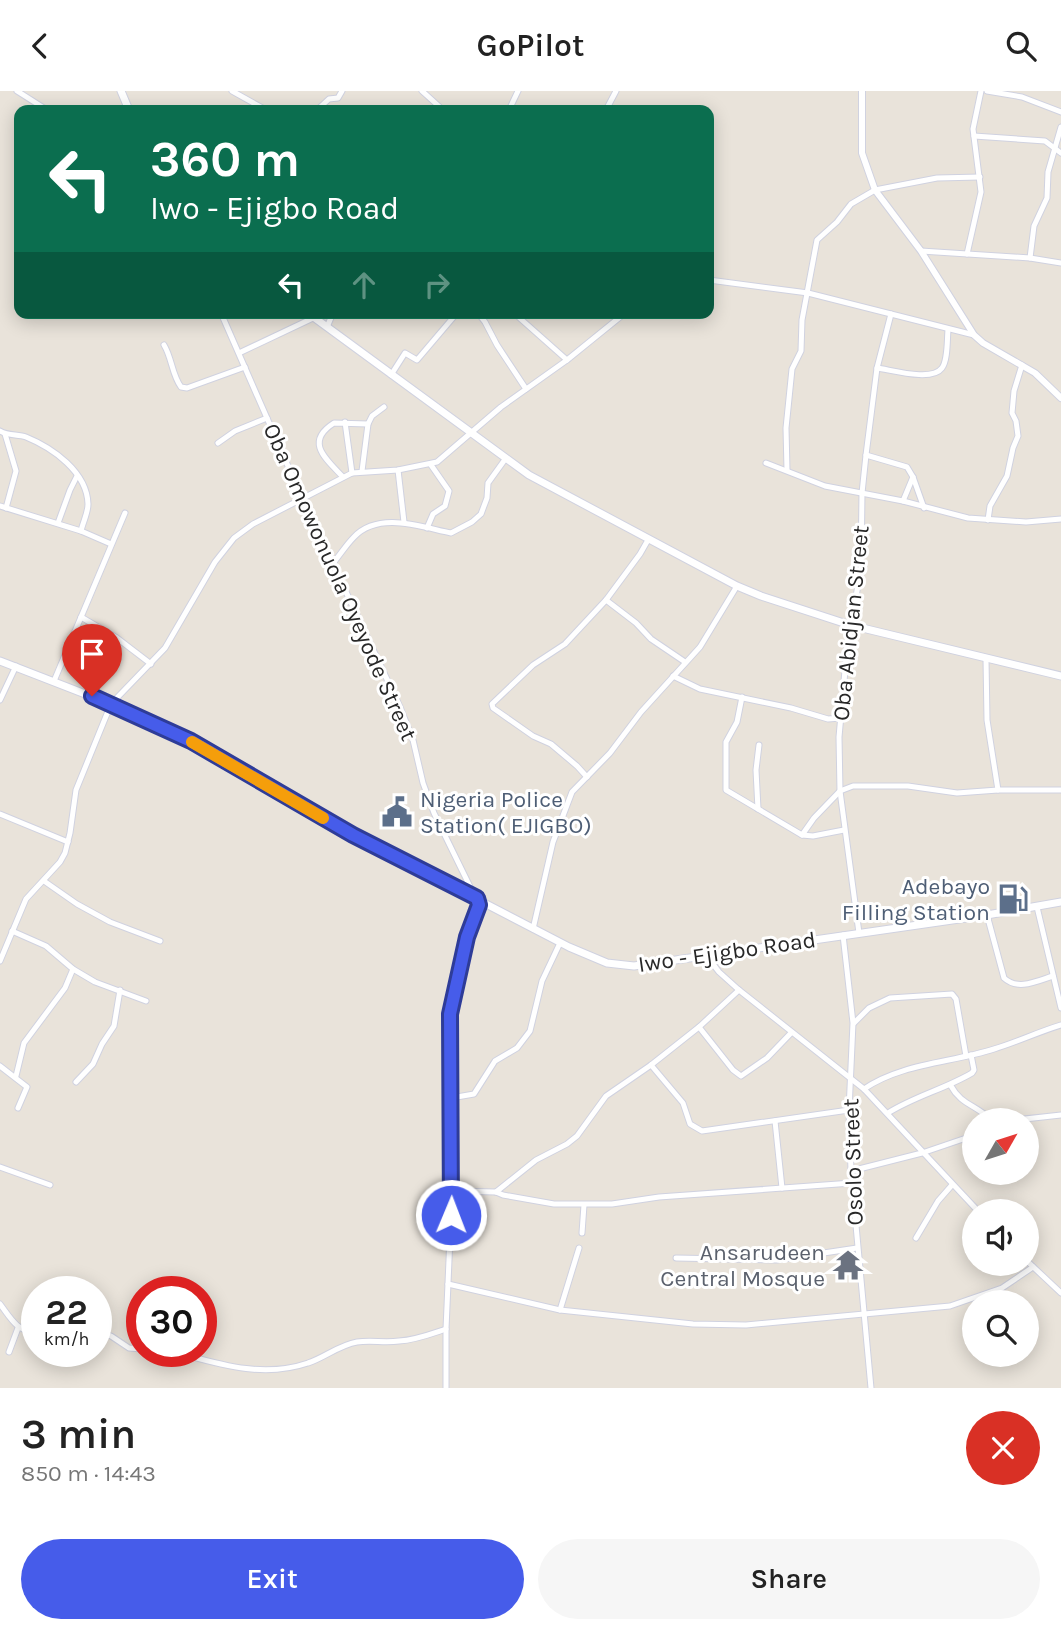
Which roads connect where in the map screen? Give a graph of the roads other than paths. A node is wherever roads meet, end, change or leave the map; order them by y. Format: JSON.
{"nodes":[{"id":1,"x":17,"y":91,"type":"edge"},
{"id":2,"x":232,"y":91,"type":"edge"},
{"id":3,"x":342,"y":91,"type":"edge"},
{"id":4,"x":422,"y":91,"type":"edge"},
{"id":5,"x":862,"y":91,"type":"edge"},
{"id":6,"x":981,"y":91,"type":"edge"},
{"id":7,"x":987,"y":91,"type":"edge"},
{"id":8,"x":39,"y":105,"type":"edge"},
{"id":9,"x":257,"y":105,"type":"edge"},
{"id":10,"x":322,"y":105,"type":"edge"},
{"id":11,"x":437,"y":105,"type":"edge"},
{"id":12,"x":1061,"y":112,"type":"edge"},
{"id":13,"x":1061,"y":127,"type":"edge"},
{"id":14,"x":974,"y":136,"type":"junction"},
{"id":15,"x":1054,"y":148,"type":"junction"},
{"id":16,"x":1061,"y":153,"type":"edge"},
{"id":17,"x":979,"y":177,"type":"junction"},
{"id":18,"x":874,"y":190,"type":"junction"},
{"id":19,"x":921,"y":251,"type":"junction"},
{"id":20,"x":967,"y":254,"type":"junction"},
{"id":21,"x":1030,"y":258,"type":"junction"},
{"id":22,"x":1061,"y":263,"type":"edge"},
{"id":23,"x":714,"y":281,"type":"edge"},
{"id":24,"x":808,"y":293,"type":"junction"},
{"id":25,"x":891,"y":314,"type":"junction"},
{"id":26,"x":224,"y":319,"type":"edge"},
{"id":27,"x":303,"y":319,"type":"edge"},
{"id":28,"x":316,"y":319,"type":"edge"},
{"id":29,"x":330,"y":319,"type":"edge"},
{"id":30,"x":452,"y":319,"type":"edge"},
{"id":31,"x":483,"y":319,"type":"edge"},
{"id":32,"x":521,"y":319,"type":"edge"},
{"id":33,"x":618,"y":319,"type":"edge"},
{"id":34,"x":964,"y":321,"type":"junction"},
{"id":35,"x":327,"y":327,"type":"junction"},
{"id":36,"x":948,"y":330,"type":"junction"},
{"id":37,"x":958,"y":332,"type":"junction"},
{"id":38,"x":974,"y":335,"type":"junction"},
{"id":39,"x":164,"y":345,"type":"dead end"},
{"id":40,"x":239,"y":353,"type":"junction"},
{"id":41,"x":567,"y":360,"type":"junction"},
{"id":42,"x":1022,"y":365,"type":"junction"},
{"id":43,"x":245,"y":367,"type":"junction"},
{"id":44,"x":877,"y":368,"type":"junction"},
{"id":45,"x":391,"y":375,"type":"junction"},
{"id":46,"x":526,"y":389,"type":"junction"},
{"id":47,"x":1061,"y":398,"type":"edge"},
{"id":48,"x":384,"y":407,"type":"dead end"},
{"id":49,"x":267,"y":418,"type":"junction"},
{"id":50,"x":345,"y":422,"type":"junction"},
{"id":51,"x":368,"y":424,"type":"junction"},
{"id":52,"x":3,"y":433,"type":"edge"},
{"id":53,"x":472,"y":434,"type":"junction"},
{"id":54,"x":218,"y":443,"type":"dead end"},
{"id":55,"x":866,"y":455,"type":"junction"},
{"id":56,"x":506,"y":458,"type":"junction"},
{"id":57,"x":766,"y":463,"type":"dead end"},
{"id":58,"x":431,"y":465,"type":"junction"},
{"id":59,"x":398,"y":470,"type":"junction"},
{"id":60,"x":787,"y":470,"type":"junction"},
{"id":61,"x":362,"y":471,"type":"junction"},
{"id":62,"x":352,"y":473,"type":"junction"},
{"id":63,"x":77,"y":476,"type":"junction"},
{"id":64,"x":343,"y":477,"type":"junction"},
{"id":65,"x":914,"y":477,"type":"junction"},
{"id":66,"x":862,"y":493,"type":"junction"},
{"id":67,"x":302,"y":498,"type":"junction"},
{"id":68,"x":902,"y":501,"type":"junction"},
{"id":69,"x":3,"y":507,"type":"edge"},
{"id":70,"x":924,"y":508,"type":"junction"},
{"id":71,"x":125,"y":513,"type":"dead end"},
{"id":72,"x":1061,"y":519,"type":"edge"},
{"id":73,"x":988,"y":520,"type":"junction"},
{"id":74,"x":404,"y":522,"type":"junction"},
{"id":75,"x":58,"y":523,"type":"junction"},
{"id":76,"x":427,"y":528,"type":"junction"},
{"id":77,"x":81,"y":531,"type":"junction"},
{"id":78,"x":648,"y":540,"type":"junction"},
{"id":79,"x":111,"y":544,"type":"junction"},
{"id":80,"x":333,"y":563,"type":"junction"},
{"id":81,"x":737,"y":586,"type":"junction"},
{"id":82,"x":606,"y":600,"type":"junction"},
{"id":83,"x":81,"y":617,"type":"junction"},
{"id":84,"x":850,"y":625,"type":"junction"},
{"id":85,"x":986,"y":659,"type":"junction"},
{"id":86,"x":0,"y":661,"type":"edge"},
{"id":87,"x":685,"y":662,"type":"junction"},
{"id":88,"x":151,"y":664,"type":"junction"},
{"id":89,"x":16,"y":666,"type":"junction"},
{"id":90,"x":673,"y":676,"type":"junction"},
{"id":91,"x":1061,"y":676,"type":"edge"},
{"id":92,"x":54,"y":681,"type":"junction"},
{"id":93,"x":742,"y":697,"type":"junction"},
{"id":94,"x":0,"y":700,"type":"edge"},
{"id":95,"x":111,"y":704,"type":"junction"},
{"id":96,"x":841,"y":718,"type":"junction"},
{"id":97,"x":759,"y":745,"type":"dead end"},
{"id":98,"x":587,"y":777,"type":"junction"},
{"id":99,"x":998,"y":790,"type":"junction"},
{"id":100,"x":1061,"y":790,"type":"edge"},
{"id":101,"x":840,"y":791,"type":"junction"},
{"id":102,"x":758,"y":809,"type":"junction"},
{"id":103,"x":0,"y":814,"type":"edge"},
{"id":104,"x":844,"y":830,"type":"junction"},
{"id":105,"x":802,"y":835,"type":"junction"},
{"id":106,"x":68,"y":842,"type":"junction"},
{"id":107,"x":44,"y":881,"type":"junction"},
{"id":108,"x":477,"y":898,"type":"junction"},
{"id":109,"x":1061,"y":902,"type":"edge"},
{"id":110,"x":1037,"y":907,"type":"junction"},
{"id":111,"x":987,"y":915,"type":"junction"},
{"id":112,"x":533,"y":929,"type":"junction"},
{"id":113,"x":12,"y":931,"type":"junction"},
{"id":114,"x":859,"y":933,"type":"junction"},
{"id":115,"x":843,"y":935,"type":"junction"},
{"id":116,"x":160,"y":941,"type":"dead end"},
{"id":117,"x":560,"y":943,"type":"junction"},
{"id":118,"x":706,"y":955,"type":"junction"},
{"id":119,"x":0,"y":961,"type":"edge"},
{"id":120,"x":72,"y":969,"type":"junction"},
{"id":121,"x":1053,"y":977,"type":"junction"},
{"id":122,"x":739,"y":990,"type":"junction"},
{"id":123,"x":120,"y":991,"type":"junction"},
{"id":124,"x":146,"y":1001,"type":"dead end"},
{"id":125,"x":1061,"y":1008,"type":"edge"},
{"id":126,"x":853,"y":1023,"type":"junction"},
{"id":127,"x":1061,"y":1025,"type":"edge"},
{"id":128,"x":699,"y":1027,"type":"junction"},
{"id":129,"x":792,"y":1033,"type":"junction"},
{"id":130,"x":968,"y":1055,"type":"junction"},
{"id":131,"x":0,"y":1066,"type":"edge"},
{"id":132,"x":651,"y":1066,"type":"junction"},
{"id":133,"x":16,"y":1076,"type":"junction"},
{"id":134,"x":851,"y":1078,"type":"junction"},
{"id":135,"x":76,"y":1081,"type":"dead end"},
{"id":136,"x":951,"y":1086,"type":"junction"},
{"id":137,"x":864,"y":1089,"type":"junction"},
{"id":138,"x":451,"y":1098,"type":"junction"},
{"id":139,"x":18,"y":1108,"type":"dead end"},
{"id":140,"x":977,"y":1108,"type":"edge"},
{"id":141,"x":849,"y":1110,"type":"junction"},
{"id":142,"x":888,"y":1113,"type":"junction"},
{"id":143,"x":1061,"y":1115,"type":"edge"},
{"id":144,"x":1040,"y":1117,"type":"edge"},
{"id":145,"x":775,"y":1121,"type":"junction"},
{"id":146,"x":962,"y":1139,"type":"edge"},
{"id":147,"x":922,"y":1153,"type":"junction"},
{"id":148,"x":0,"y":1167,"type":"edge"},
{"id":149,"x":851,"y":1171,"type":"junction"},
{"id":150,"x":852,"y":1183,"type":"junction"},
{"id":151,"x":50,"y":1185,"type":"dead end"},
{"id":152,"x":952,"y":1185,"type":"junction"},
{"id":153,"x":782,"y":1188,"type":"junction"},
{"id":154,"x":452,"y":1191,"type":"junction"},
{"id":155,"x":496,"y":1192,"type":"junction"},
{"id":156,"x":966,"y":1199,"type":"edge"},
{"id":157,"x":584,"y":1205,"type":"junction"},
{"id":158,"x":582,"y":1233,"type":"dead end"},
{"id":159,"x":916,"y":1238,"type":"dead end"},
{"id":160,"x":579,"y":1248,"type":"dead end"},
{"id":161,"x":857,"y":1248,"type":"junction"},
{"id":162,"x":676,"y":1258,"type":"dead end"},
{"id":163,"x":1039,"y":1273,"type":"edge"},
{"id":164,"x":1020,"y":1276,"type":"edge"},
{"id":165,"x":448,"y":1284,"type":"junction"},
{"id":166,"x":1061,"y":1293,"type":"edge"},
{"id":167,"x":0,"y":1304,"type":"edge"},
{"id":168,"x":560,"y":1310,"type":"junction"},
{"id":169,"x":863,"y":1312,"type":"junction"},
{"id":170,"x":18,"y":1328,"type":"junction"},
{"id":171,"x":446,"y":1329,"type":"junction"},
{"id":172,"x":21,"y":1330,"type":"edge"},
{"id":173,"x":9,"y":1352,"type":"dead end"},
{"id":174,"x":217,"y":1364,"type":"edge"},
{"id":175,"x":446,"y":1388,"type":"edge"},
{"id":176,"x":871,"y":1388,"type":"edge"}],
"edges":[{"from":1,"to":8,"type":"street"},
{"from":2,"to":9,"type":"street"},
{"from":3,"to":10,"type":"street"},
{"from":4,"to":11,"type":"street"},
{"from":5,"to":18,"type":"street"},
{"from":6,"to":14,"type":"street"},
{"from":7,"to":12,"type":"street"},
{"from":13,"to":15,"type":"street"},
{"from":14,"to":15,"type":"street"},
{"from":14,"to":17,"type":"street"},
{"from":15,"to":16,"type":"street"},
{"from":15,"to":21,"type":"street"},
{"from":17,"to":18,"type":"street"},
{"from":17,"to":20,"type":"street"},
{"from":18,"to":19,"type":"street"},
{"from":18,"to":24,"type":"street"},
{"from":19,"to":20,"type":"street"},
{"from":19,"to":34,"type":"street"},
{"from":20,"to":21,"type":"street"},
{"from":21,"to":22,"type":"street"},
{"from":23,"to":24,"type":"street"},
{"from":24,"to":25,"type":"street"},
{"from":24,"to":60,"type":"street"},
{"from":25,"to":36,"type":"street"},
{"from":25,"to":44,"type":"street","name":"Oba Abidjan Street"},
{"from":26,"to":40,"type":"street","name":"Oba Omowonuola Oyeyode Street"},
{"from":27,"to":40,"type":"street"},
{"from":28,"to":35,"type":"main road"},
{"from":29,"to":35,"type":"street"},
{"from":30,"to":45,"type":"street"},
{"from":31,"to":46,"type":"street"},
{"from":32,"to":41,"type":"street"},
{"from":33,"to":41,"type":"street"},
{"from":34,"to":37,"type":"street"},
{"from":34,"to":38,"type":"street"},
{"from":35,"to":45,"type":"main road"},
{"from":36,"to":37,"type":"street"},
{"from":36,"to":44,"type":"street"},
{"from":37,"to":38,"type":"street"},
{"from":38,"to":42,"type":"street"},
{"from":39,"to":43,"type":"street"},
{"from":40,"to":43,"type":"street","name":"Oba Omowonuola Oyeyode Street"},
{"from":41,"to":46,"type":"street"},
{"from":42,"to":47,"type":"street"},
{"from":42,"to":73,"type":"street"},
{"from":43,"to":49,"type":"street","name":"Oba Omowonuola Oyeyode Street"},
{"from":44,"to":55,"type":"street","name":"Oba Abidjan Street"},
{"from":45,"to":53,"type":"main road"},
{"from":46,"to":53,"type":"street"},
{"from":48,"to":51,"type":"street"},
{"from":49,"to":54,"type":"street"},
{"from":49,"to":67,"type":"street","name":"Oba Omowonuola Oyeyode Street"},
{"from":50,"to":51,"type":"street"},
{"from":50,"to":62,"type":"street"},
{"from":50,"to":64,"type":"street"},
{"from":51,"to":61,"type":"street"},
{"from":52,"to":63,"type":"street"},
{"from":52,"to":69,"type":"street"},
{"from":53,"to":56,"type":"main road"},
{"from":53,"to":58,"type":"street"},
{"from":55,"to":65,"type":"street"},
{"from":55,"to":66,"type":"street","name":"Oba Abidjan Street"},
{"from":56,"to":76,"type":"street"},
{"from":56,"to":78,"type":"main road"},
{"from":57,"to":60,"type":"street"},
{"from":58,"to":59,"type":"street"},
{"from":58,"to":76,"type":"street"},
{"from":59,"to":61,"type":"street"},
{"from":59,"to":74,"type":"street"},
{"from":60,"to":66,"type":"street"},
{"from":61,"to":62,"type":"street"},
{"from":62,"to":64,"type":"street"},
{"from":63,"to":75,"type":"street"},
{"from":63,"to":77,"type":"street"},
{"from":64,"to":67,"type":"street"},
{"from":65,"to":68,"type":"street"},
{"from":65,"to":70,"type":"street"},
{"from":66,"to":68,"type":"street"},
{"from":66,"to":84,"type":"street","name":"Oba Abidjan Street"},
{"from":67,"to":80,"type":"street","name":"Oba Omowonuola Oyeyode Street"},
{"from":67,"to":88,"type":"street"},
{"from":68,"to":70,"type":"street"},
{"from":69,"to":75,"type":"street"},
{"from":70,"to":73,"type":"street"},
{"from":71,"to":79,"type":"street"},
{"from":72,"to":73,"type":"street"},
{"from":74,"to":76,"type":"street"},
{"from":74,"to":80,"type":"street"},
{"from":75,"to":77,"type":"street"},
{"from":77,"to":79,"type":"street"},
{"from":78,"to":81,"type":"main road"},
{"from":78,"to":82,"type":"street"},
{"from":79,"to":83,"type":"street"},
{"from":80,"to":108,"type":"street","name":"Oba Omowonuola Oyeyode Street"},
{"from":81,"to":84,"type":"main road"},
{"from":81,"to":87,"type":"street"},
{"from":82,"to":87,"type":"street"},
{"from":82,"to":98,"type":"street"},
{"from":83,"to":88,"type":"street"},
{"from":83,"to":92,"type":"street"},
{"from":84,"to":85,"type":"main road"},
{"from":84,"to":96,"type":"street","name":"Oba Abidjan Street"},
{"from":85,"to":91,"type":"main road"},
{"from":85,"to":99,"type":"street"},
{"from":86,"to":89,"type":"main road","name":"Iwo - Ejigbo Road"},
{"from":87,"to":90,"type":"street"},
{"from":88,"to":95,"type":"street"},
{"from":89,"to":92,"type":"main road","name":"Iwo - Ejigbo Road"},
{"from":89,"to":94,"type":"street"},
{"from":90,"to":93,"type":"street"},
{"from":90,"to":98,"type":"street"},
{"from":92,"to":95,"type":"main road","name":"Iwo - Ejigbo Road"},
{"from":93,"to":96,"type":"street"},
{"from":93,"to":102,"type":"street"},
{"from":95,"to":106,"type":"street"},
{"from":95,"to":108,"type":"main road","name":"Iwo - Ejigbo Road"},
{"from":96,"to":101,"type":"street","name":"Oba Abidjan Street"},
{"from":97,"to":102,"type":"street"},
{"from":98,"to":112,"type":"street"},
{"from":99,"to":100,"type":"street"},
{"from":99,"to":101,"type":"street"},
{"from":101,"to":104,"type":"street","name":"Oba Abidjan Street"},
{"from":101,"to":105,"type":"street"},
{"from":102,"to":105,"type":"street"},
{"from":103,"to":106,"type":"street"},
{"from":104,"to":105,"type":"street"},
{"from":104,"to":114,"type":"street","name":"Oba Abidjan Street"},
{"from":106,"to":107,"type":"street"},
{"from":107,"to":113,"type":"street"},
{"from":107,"to":116,"type":"street"},
{"from":108,"to":112,"type":"main road","name":"Iwo - Ejigbo Road"},
{"from":108,"to":138,"type":"street"},
{"from":109,"to":110,"type":"main road","name":"Iwo - Ejigbo Road"},
{"from":110,"to":111,"type":"main road","name":"Iwo - Ejigbo Road"},
{"from":110,"to":121,"type":"street"},
{"from":111,"to":114,"type":"main road","name":"Iwo - Ejigbo Road"},
{"from":111,"to":121,"type":"street"},
{"from":112,"to":117,"type":"main road","name":"Iwo - Ejigbo Road"},
{"from":113,"to":119,"type":"street"},
{"from":113,"to":120,"type":"street"},
{"from":114,"to":115,"type":"main road","name":"Iwo - Ejigbo Road"},
{"from":115,"to":118,"type":"main road","name":"Iwo - Ejigbo Road"},
{"from":115,"to":126,"type":"street","name":"Osolo Street"},
{"from":117,"to":118,"type":"main road","name":"Iwo - Ejigbo Road"},
{"from":117,"to":138,"type":"street"},
{"from":118,"to":122,"type":"street"},
{"from":120,"to":123,"type":"street"},
{"from":120,"to":133,"type":"street"},
{"from":121,"to":125,"type":"street"},
{"from":122,"to":128,"type":"street"},
{"from":122,"to":129,"type":"street"},
{"from":123,"to":124,"type":"street"},
{"from":123,"to":135,"type":"street"},
{"from":126,"to":130,"type":"street"},
{"from":126,"to":134,"type":"street","name":"Osolo Street"},
{"from":127,"to":130,"type":"street"},
{"from":128,"to":129,"type":"street"},
{"from":128,"to":132,"type":"street"},
{"from":129,"to":134,"type":"street"},
{"from":130,"to":136,"type":"street"},
{"from":130,"to":137,"type":"street"},
{"from":131,"to":133,"type":"street"},
{"from":132,"to":145,"type":"street"},
{"from":132,"to":155,"type":"street"},
{"from":133,"to":139,"type":"street"},
{"from":134,"to":137,"type":"street"},
{"from":134,"to":141,"type":"street","name":"Osolo Street"},
{"from":136,"to":140,"type":"street"},
{"from":136,"to":142,"type":"street"},
{"from":137,"to":142,"type":"street"},
{"from":138,"to":154,"type":"street"},
{"from":141,"to":145,"type":"street"},
{"from":141,"to":149,"type":"street","name":"Osolo Street"},
{"from":142,"to":147,"type":"street"},
{"from":143,"to":144,"type":"street"},
{"from":145,"to":153,"type":"street"},
{"from":146,"to":147,"type":"street"},
{"from":147,"to":149,"type":"street"},
{"from":147,"to":152,"type":"street"},
{"from":148,"to":151,"type":"street"},
{"from":149,"to":150,"type":"street","name":"Osolo Street"},
{"from":150,"to":153,"type":"street"},
{"from":150,"to":161,"type":"street","name":"Osolo Street"},
{"from":152,"to":156,"type":"street"},
{"from":152,"to":159,"type":"street"},
{"from":153,"to":157,"type":"street"},
{"from":154,"to":155,"type":"street"},
{"from":154,"to":165,"type":"street"},
{"from":155,"to":157,"type":"street"},
{"from":157,"to":158,"type":"street"},
{"from":160,"to":168,"type":"street"},
{"from":161,"to":162,"type":"street"},
{"from":161,"to":169,"type":"street","name":"Osolo Street"},
{"from":163,"to":166,"type":"street"},
{"from":164,"to":169,"type":"street"},
{"from":165,"to":168,"type":"street"},
{"from":165,"to":171,"type":"street"},
{"from":167,"to":170,"type":"street"},
{"from":168,"to":169,"type":"street"},
{"from":169,"to":176,"type":"street","name":"Osolo Street"},
{"from":170,"to":172,"type":"street"},
{"from":170,"to":173,"type":"street"},
{"from":171,"to":174,"type":"street"},
{"from":171,"to":175,"type":"street"}]}
